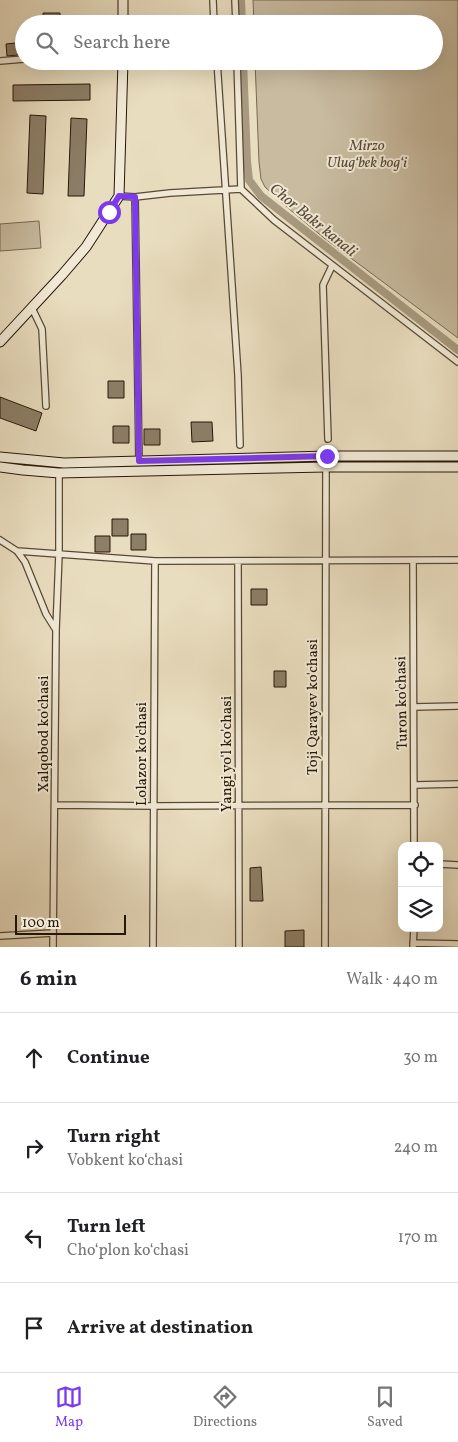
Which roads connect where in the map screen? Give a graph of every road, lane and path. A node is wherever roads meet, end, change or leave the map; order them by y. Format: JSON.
{"nodes":[{"id":1,"x":122,"y":0,"type":"edge"},
{"id":2,"x":213,"y":0,"type":"edge"},
{"id":3,"x":236,"y":0,"type":"edge"},
{"id":4,"x":123,"y":15,"type":"edge"},
{"id":5,"x":214,"y":15,"type":"edge"},
{"id":6,"x":236,"y":15,"type":"edge"},
{"id":7,"x":15,"y":59,"type":"edge"},
{"id":8,"x":0,"y":60,"type":"edge"},
{"id":9,"x":123,"y":70,"type":"edge"},
{"id":10,"x":218,"y":70,"type":"edge"},
{"id":11,"x":237,"y":70,"type":"edge"},
{"id":12,"x":226,"y":189,"type":"junction"},
{"id":13,"x":241,"y":189,"type":"junction"},
{"id":14,"x":119,"y":196,"type":"junction"},
{"id":15,"x":135,"y":197,"type":"junction"},
{"id":16,"x":332,"y":266,"type":"junction"},
{"id":17,"x":32,"y":308,"type":"junction"},
{"id":18,"x":0,"y":342,"type":"edge"},
{"id":19,"x":458,"y":362,"type":"edge"},
{"id":20,"x":46,"y":406,"type":"dead end"},
{"id":21,"x":328,"y":439,"type":"dead end"},
{"id":22,"x":240,"y":445,"type":"dead end"},
{"id":23,"x":458,"y":456,"type":"edge"},
{"id":24,"x":0,"y":457,"type":"edge"},
{"id":25,"x":139,"y":461,"type":"junction"},
{"id":26,"x":0,"y":467,"type":"edge"},
{"id":27,"x":326,"y":467,"type":"junction"},
{"id":28,"x":458,"y":467,"type":"edge"},
{"id":29,"x":59,"y":472,"type":"junction"},
{"id":30,"x":0,"y":540,"type":"edge"},
{"id":31,"x":17,"y":551,"type":"junction"},
{"id":32,"x":59,"y":554,"type":"junction"},
{"id":33,"x":325,"y":560,"type":"junction"},
{"id":34,"x":458,"y":560,"type":"edge"},
{"id":35,"x":238,"y":561,"type":"junction"},
{"id":36,"x":413,"y":561,"type":"junction"},
{"id":37,"x":155,"y":562,"type":"junction"},
{"id":38,"x":56,"y":630,"type":"junction"},
{"id":39,"x":458,"y":706,"type":"edge"},
{"id":40,"x":414,"y":707,"type":"junction"},
{"id":41,"x":458,"y":784,"type":"edge"},
{"id":42,"x":415,"y":785,"type":"junction"},
{"id":43,"x":239,"y":804,"type":"junction"},
{"id":44,"x":55,"y":805,"type":"junction"},
{"id":45,"x":415,"y":805,"type":"junction"},
{"id":46,"x":154,"y":806,"type":"junction"},
{"id":47,"x":324,"y":806,"type":"junction"},
{"id":48,"x":414,"y":842,"type":"edge"},
{"id":49,"x":443,"y":864,"type":"edge"},
{"id":50,"x":458,"y":865,"type":"edge"},
{"id":51,"x":414,"y":932,"type":"edge"},
{"id":52,"x":53,"y":933,"type":"junction"},
{"id":53,"x":0,"y":936,"type":"edge"},
{"id":54,"x":458,"y":944,"type":"edge"},
{"id":55,"x":414,"y":945,"type":"edge"},
{"id":56,"x":53,"y":947,"type":"edge"},
{"id":57,"x":153,"y":947,"type":"edge"},
{"id":58,"x":238,"y":947,"type":"edge"},
{"id":59,"x":325,"y":947,"type":"edge"}],
"edges":[{"from":1,"to":4,"type":"main road"},
{"from":2,"to":5,"type":"street"},
{"from":3,"to":6,"type":"street"},
{"from":7,"to":8,"type":"street"},
{"from":9,"to":14,"type":"main road"},
{"from":10,"to":12,"type":"street"},
{"from":11,"to":13,"type":"street"},
{"from":12,"to":13,"type":"street"},
{"from":12,"to":15,"type":"street"},
{"from":12,"to":22,"type":"street"},
{"from":13,"to":16,"type":"street"},
{"from":14,"to":15,"type":"street"},
{"from":14,"to":17,"type":"main road"},
{"from":15,"to":25,"type":"street"},
{"from":16,"to":19,"type":"street"},
{"from":16,"to":21,"type":"street"},
{"from":17,"to":18,"type":"main road"},
{"from":17,"to":20,"type":"street"},
{"from":23,"to":25,"type":"main road"},
{"from":24,"to":25,"type":"main road"},
{"from":26,"to":29,"type":"main road"},
{"from":27,"to":28,"type":"main road"},
{"from":27,"to":29,"type":"main road"},
{"from":27,"to":33,"type":"street","name":"Toji Qarayev ko'chasi"},
{"from":29,"to":32,"type":"street"},
{"from":30,"to":31,"type":"street","name":"Xalqobod ko'chasi"},
{"from":31,"to":32,"type":"street"},
{"from":31,"to":38,"type":"street","name":"Xalqobod ko'chasi"},
{"from":32,"to":37,"type":"street"},
{"from":32,"to":38,"type":"street"},
{"from":33,"to":35,"type":"street"},
{"from":33,"to":36,"type":"street"},
{"from":33,"to":47,"type":"street","name":"Toji Qarayev ko'chasi"},
{"from":34,"to":36,"type":"street"},
{"from":35,"to":37,"type":"street"},
{"from":35,"to":43,"type":"street","name":"Yangi yo'l ko'chasi"},
{"from":36,"to":40,"type":"street","name":"Turon ko'chasi"},
{"from":37,"to":46,"type":"street","name":"Lolazor ko'chasi"},
{"from":38,"to":44,"type":"street","name":"Xalqobod ko'chasi"},
{"from":39,"to":40,"type":"street"},
{"from":40,"to":42,"type":"street","name":"Turon ko'chasi"},
{"from":41,"to":42,"type":"street"},
{"from":42,"to":45,"type":"street","name":"Turon ko'chasi"},
{"from":43,"to":46,"type":"street"},
{"from":43,"to":47,"type":"street"},
{"from":43,"to":58,"type":"street","name":"Yangi yo'l ko'chasi"},
{"from":44,"to":46,"type":"street"},
{"from":44,"to":52,"type":"street","name":"Xalqobod ko'chasi"},
{"from":45,"to":47,"type":"street"},
{"from":45,"to":48,"type":"street","name":"Turon ko'chasi"},
{"from":46,"to":57,"type":"street","name":"Lolazor ko'chasi"},
{"from":47,"to":59,"type":"street","name":"Toji Qarayev ko'chasi"},
{"from":49,"to":50,"type":"street"},
{"from":51,"to":55,"type":"street"},
{"from":52,"to":53,"type":"street"},
{"from":52,"to":56,"type":"street","name":"Xalqobod ko'chasi"},
{"from":54,"to":55,"type":"street"}]}
